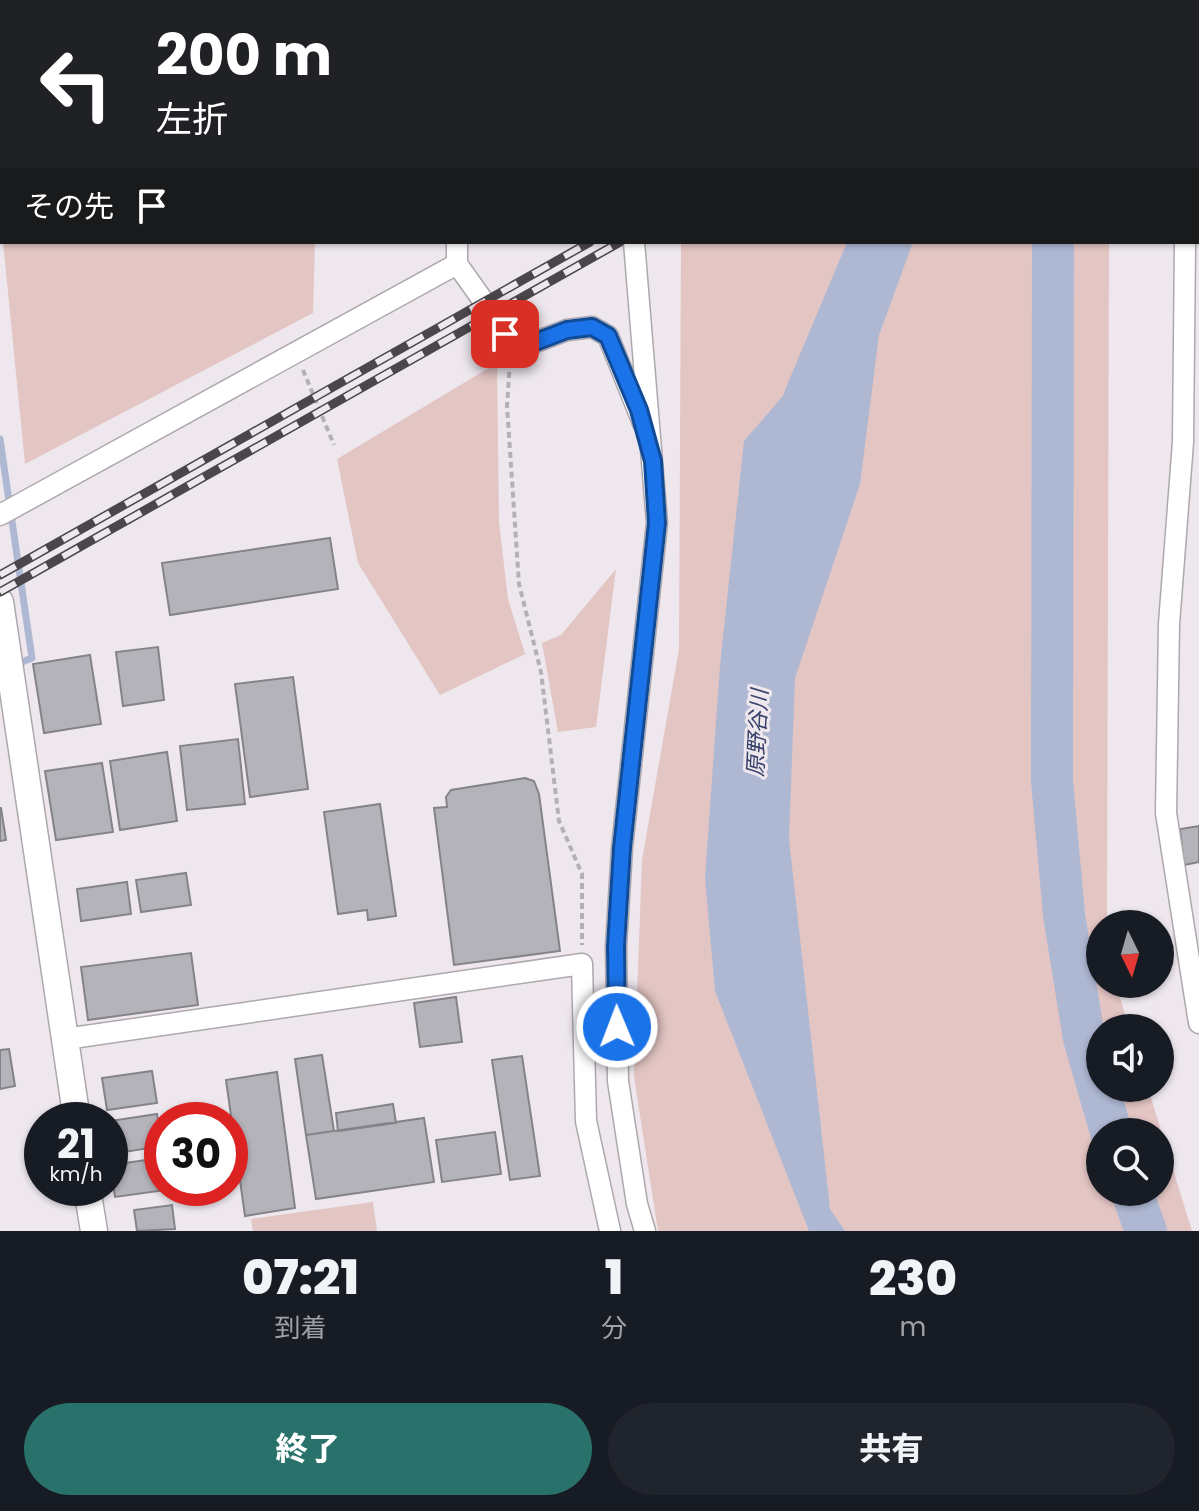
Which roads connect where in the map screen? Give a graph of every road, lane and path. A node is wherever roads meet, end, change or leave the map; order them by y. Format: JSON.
{"nodes":[{"id":1,"x":457,"y":244,"type":"edge"},
{"id":2,"x":634,"y":244,"type":"edge"},
{"id":3,"x":1185,"y":244,"type":"edge"},
{"id":4,"x":457,"y":264,"type":"junction"},
{"id":5,"x":514,"y":344,"type":"junction"},
{"id":6,"x":296,"y":353,"type":"junction"},
{"id":7,"x":334,"y":445,"type":"dead end"},
{"id":8,"x":653,"y":461,"type":"junction"},
{"id":9,"x":0,"y":515,"type":"edge"},
{"id":10,"x":0,"y":602,"type":"edge"},
{"id":11,"x":2,"y":646,"type":"edge"},
{"id":12,"x":582,"y":964,"type":"junction"},
{"id":13,"x":1199,"y":1023,"type":"edge"},
{"id":14,"x":65,"y":1039,"type":"junction"},
{"id":15,"x":74,"y":1102,"type":"edge"},
{"id":16,"x":90,"y":1206,"type":"edge"},
{"id":17,"x":94,"y":1231,"type":"edge"},
{"id":18,"x":610,"y":1231,"type":"edge"},
{"id":19,"x":645,"y":1231,"type":"edge"}],
"edges":[{"from":1,"to":4,"type":"street"},
{"from":2,"to":8,"type":"street"},
{"from":3,"to":13,"type":"street"},
{"from":4,"to":5,"type":"street"},
{"from":4,"to":6,"type":"street"},
{"from":5,"to":8,"type":"street"},
{"from":5,"to":12,"type":"path"},
{"from":6,"to":7,"type":"path"},
{"from":6,"to":9,"type":"street"},
{"from":8,"to":19,"type":"street"},
{"from":10,"to":11,"type":"street"},
{"from":11,"to":14,"type":"street"},
{"from":12,"to":14,"type":"street"},
{"from":12,"to":18,"type":"street"},
{"from":14,"to":15,"type":"street"},
{"from":16,"to":17,"type":"street"}]}
